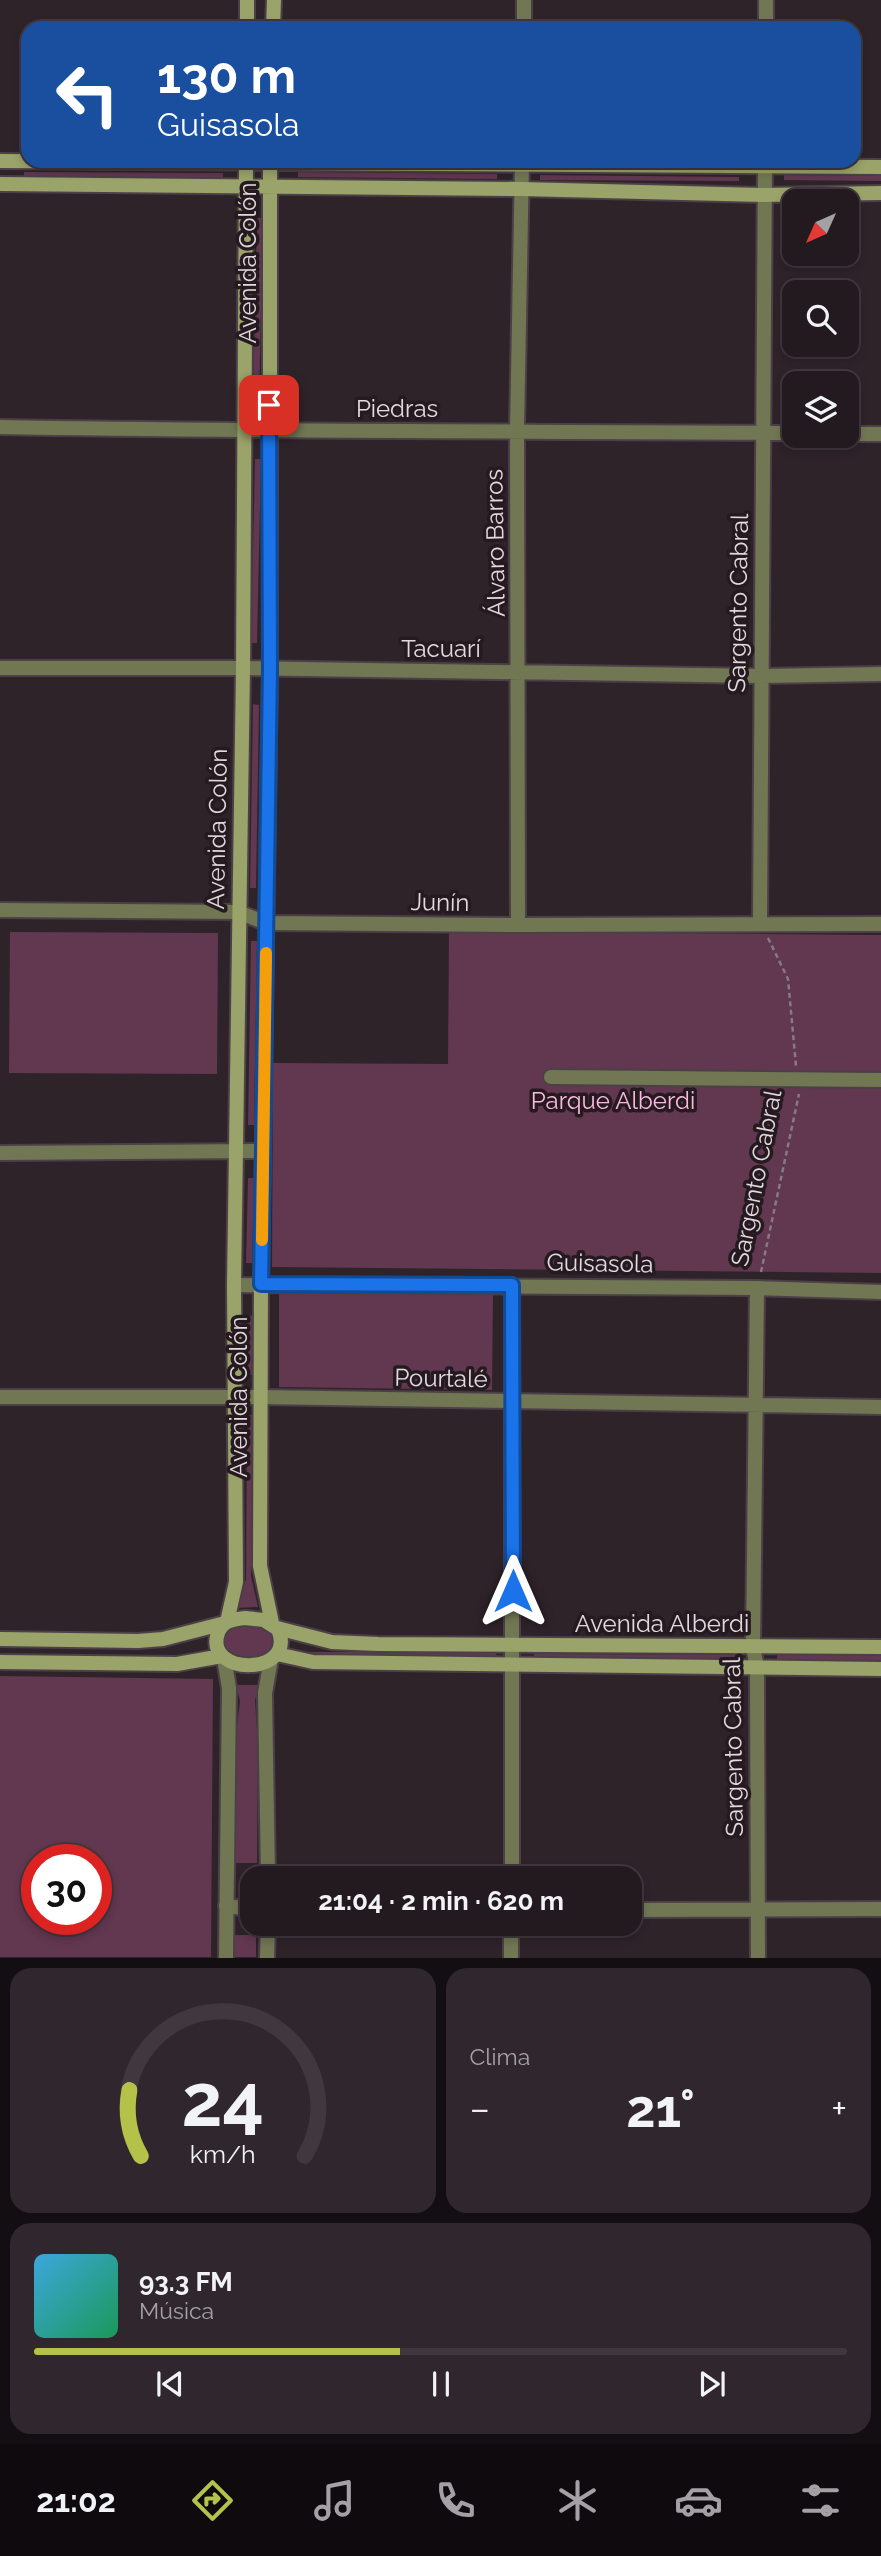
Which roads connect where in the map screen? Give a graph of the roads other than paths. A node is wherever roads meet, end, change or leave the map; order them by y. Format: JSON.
{"nodes":[{"id":1,"x":247,"y":0,"type":"edge"},
{"id":2,"x":274,"y":0,"type":"edge"},
{"id":3,"x":524,"y":0,"type":"edge"},
{"id":4,"x":766,"y":0,"type":"edge"},
{"id":5,"x":247,"y":21,"type":"edge"},
{"id":6,"x":273,"y":21,"type":"edge"},
{"id":7,"x":524,"y":21,"type":"edge"},
{"id":8,"x":766,"y":21,"type":"edge"},
{"id":9,"x":0,"y":161,"type":"edge"},
{"id":10,"x":21,"y":161,"type":"edge"},
{"id":11,"x":861,"y":166,"type":"edge"},
{"id":12,"x":881,"y":167,"type":"edge"},
{"id":13,"x":246,"y":168,"type":"edge"},
{"id":14,"x":270,"y":168,"type":"edge"},
{"id":15,"x":522,"y":168,"type":"edge"},
{"id":16,"x":765,"y":168,"type":"edge"},
{"id":17,"x":0,"y":184,"type":"edge"},
{"id":18,"x":246,"y":187,"type":"junction"},
{"id":19,"x":269,"y":187,"type":"junction"},
{"id":20,"x":521,"y":189,"type":"junction"},
{"id":21,"x":881,"y":193,"type":"edge"},
{"id":22,"x":763,"y":195,"type":"junction"},
{"id":23,"x":0,"y":428,"type":"edge"},
{"id":24,"x":517,"y":430,"type":"junction"},
{"id":25,"x":245,"y":431,"type":"junction"},
{"id":26,"x":270,"y":432,"type":"junction"},
{"id":27,"x":763,"y":433,"type":"junction"},
{"id":28,"x":782,"y":433,"type":"edge"},
{"id":29,"x":859,"y":434,"type":"edge"},
{"id":30,"x":881,"y":434,"type":"edge"},
{"id":31,"x":0,"y":668,"type":"edge"},
{"id":32,"x":243,"y":668,"type":"junction"},
{"id":33,"x":270,"y":669,"type":"junction"},
{"id":34,"x":519,"y":671,"type":"junction"},
{"id":35,"x":881,"y":674,"type":"edge"},
{"id":36,"x":760,"y":676,"type":"junction"},
{"id":37,"x":0,"y":910,"type":"edge"},
{"id":38,"x":238,"y":912,"type":"junction"},
{"id":39,"x":760,"y":922,"type":"junction"},
{"id":40,"x":266,"y":923,"type":"junction"},
{"id":41,"x":881,"y":924,"type":"edge"},
{"id":42,"x":518,"y":925,"type":"junction"},
{"id":43,"x":551,"y":1077,"type":"dead end"},
{"id":44,"x":881,"y":1080,"type":"edge"},
{"id":45,"x":263,"y":1151,"type":"junction"},
{"id":46,"x":236,"y":1152,"type":"junction"},
{"id":47,"x":0,"y":1153,"type":"edge"},
{"id":48,"x":261,"y":1284,"type":"junction"},
{"id":49,"x":234,"y":1285,"type":"junction"},
{"id":50,"x":512,"y":1285,"type":"junction"},
{"id":51,"x":757,"y":1288,"type":"junction"},
{"id":52,"x":881,"y":1293,"type":"edge"},
{"id":53,"x":0,"y":1397,"type":"edge"},
{"id":54,"x":261,"y":1397,"type":"junction"},
{"id":55,"x":233,"y":1398,"type":"junction"},
{"id":56,"x":512,"y":1402,"type":"junction"},
{"id":57,"x":755,"y":1404,"type":"junction"},
{"id":58,"x":881,"y":1407,"type":"edge"},
{"id":59,"x":226,"y":1622,"type":"junction"},
{"id":60,"x":274,"y":1625,"type":"junction"},
{"id":61,"x":0,"y":1639,"type":"edge"},
{"id":62,"x":513,"y":1645,"type":"junction"},
{"id":63,"x":753,"y":1646,"type":"junction"},
{"id":64,"x":881,"y":1647,"type":"edge"},
{"id":65,"x":223,"y":1657,"type":"junction"},
{"id":66,"x":274,"y":1657,"type":"junction"},
{"id":67,"x":0,"y":1662,"type":"edge"},
{"id":68,"x":513,"y":1665,"type":"junction"},
{"id":69,"x":757,"y":1668,"type":"junction"},
{"id":70,"x":881,"y":1669,"type":"edge"},
{"id":71,"x":268,"y":1866,"type":"edge"},
{"id":72,"x":512,"y":1866,"type":"edge"},
{"id":73,"x":226,"y":1906,"type":"junction"},
{"id":74,"x":240,"y":1908,"type":"edge"},
{"id":75,"x":759,"y":1909,"type":"junction"},
{"id":76,"x":881,"y":1909,"type":"edge"},
{"id":77,"x":642,"y":1910,"type":"edge"},
{"id":78,"x":268,"y":1936,"type":"edge"},
{"id":79,"x":511,"y":1936,"type":"edge"},
{"id":80,"x":226,"y":1958,"type":"edge"},
{"id":81,"x":267,"y":1958,"type":"edge"},
{"id":82,"x":511,"y":1958,"type":"edge"},
{"id":83,"x":758,"y":1958,"type":"edge"}],
"edges":[{"from":1,"to":5,"type":"main road"},
{"from":2,"to":6,"type":"main road"},
{"from":3,"to":7,"type":"street"},
{"from":4,"to":8,"type":"street"},
{"from":9,"to":10,"type":"main road"},
{"from":11,"to":12,"type":"main road"},
{"from":13,"to":18,"type":"main road","name":"Avenida Colón"},
{"from":14,"to":19,"type":"main road","name":"Avenida Colón"},
{"from":15,"to":20,"type":"street","name":"Álvaro Barros"},
{"from":16,"to":22,"type":"street","name":"Sargento Cabral"},
{"from":17,"to":18,"type":"main road"},
{"from":18,"to":19,"type":"main road"},
{"from":18,"to":25,"type":"main road","name":"Avenida Colón"},
{"from":19,"to":20,"type":"main road"},
{"from":19,"to":26,"type":"main road","name":"Avenida Colón"},
{"from":20,"to":22,"type":"main road"},
{"from":20,"to":24,"type":"street","name":"Álvaro Barros"},
{"from":21,"to":22,"type":"main road"},
{"from":22,"to":27,"type":"street","name":"Sargento Cabral"},
{"from":23,"to":25,"type":"street","name":"Piedras"},
{"from":24,"to":26,"type":"street","name":"Piedras"},
{"from":24,"to":27,"type":"street","name":"Piedras"},
{"from":24,"to":34,"type":"street","name":"Álvaro Barros"},
{"from":25,"to":26,"type":"street","name":"Piedras"},
{"from":25,"to":32,"type":"main road","name":"Avenida Colón"},
{"from":26,"to":33,"type":"main road","name":"Avenida Colón"},
{"from":27,"to":28,"type":"street","name":"Piedras"},
{"from":27,"to":36,"type":"street","name":"Sargento Cabral"},
{"from":29,"to":30,"type":"street"},
{"from":31,"to":32,"type":"street","name":"Tacuarí"},
{"from":32,"to":33,"type":"street","name":"Tacuarí"},
{"from":32,"to":38,"type":"main road","name":"Avenida Colón"},
{"from":33,"to":34,"type":"street","name":"Tacuarí"},
{"from":33,"to":40,"type":"main road","name":"Avenida Colón"},
{"from":34,"to":36,"type":"street","name":"Tacuarí"},
{"from":34,"to":42,"type":"street","name":"Álvaro Barros"},
{"from":35,"to":36,"type":"street","name":"Tacuarí"},
{"from":36,"to":39,"type":"street","name":"Sargento Cabral"},
{"from":37,"to":38,"type":"street","name":"Junín"},
{"from":38,"to":40,"type":"street","name":"Junín"},
{"from":38,"to":46,"type":"main road","name":"Avenida Colón"},
{"from":39,"to":41,"type":"street","name":"Junín"},
{"from":39,"to":42,"type":"street","name":"Junín"},
{"from":40,"to":42,"type":"street","name":"Junín"},
{"from":40,"to":45,"type":"main road","name":"Avenida Colón"},
{"from":43,"to":44,"type":"street"},
{"from":45,"to":46,"type":"street"},
{"from":45,"to":48,"type":"main road","name":"Avenida Colón"},
{"from":46,"to":47,"type":"street"},
{"from":46,"to":49,"type":"main road","name":"Avenida Colón"},
{"from":48,"to":49,"type":"street","name":"Guisasola"},
{"from":48,"to":50,"type":"street","name":"Guisasola"},
{"from":48,"to":54,"type":"main road","name":"Avenida Colón"},
{"from":49,"to":55,"type":"main road","name":"Avenida Colón"},
{"from":50,"to":51,"type":"street","name":"Guisasola"},
{"from":50,"to":56,"type":"street"},
{"from":51,"to":52,"type":"street","name":"Guisasola"},
{"from":51,"to":57,"type":"street","name":"Sargento Cabral"},
{"from":53,"to":55,"type":"street","name":"Pourtalé"},
{"from":54,"to":55,"type":"street","name":"Pourtalé"},
{"from":54,"to":56,"type":"street","name":"Pourtalé"},
{"from":54,"to":60,"type":"main road","name":"Avenida Colón"},
{"from":55,"to":59,"type":"main road","name":"Avenida Colón"},
{"from":56,"to":57,"type":"street","name":"Pourtalé"},
{"from":56,"to":62,"type":"street"},
{"from":57,"to":58,"type":"street","name":"Pourtalé"},
{"from":57,"to":63,"type":"street","name":"Sargento Cabral"},
{"from":59,"to":60,"type":"main road"},
{"from":59,"to":61,"type":"main road"},
{"from":59,"to":65,"type":"main road"},
{"from":60,"to":62,"type":"main road","name":"Avenida Alberdi"},
{"from":60,"to":66,"type":"main road"},
{"from":62,"to":63,"type":"main road","name":"Avenida Alberdi"},
{"from":62,"to":68,"type":"street"},
{"from":63,"to":64,"type":"main road","name":"Avenida Alberdi"},
{"from":63,"to":69,"type":"street","name":"Sargento Cabral"},
{"from":65,"to":66,"type":"main road"},
{"from":65,"to":67,"type":"main road"},
{"from":65,"to":73,"type":"street"},
{"from":66,"to":68,"type":"main road","name":"Avenida Alberdi"},
{"from":66,"to":71,"type":"street"},
{"from":68,"to":69,"type":"main road","name":"Avenida Alberdi"},
{"from":68,"to":72,"type":"street"},
{"from":69,"to":70,"type":"main road","name":"Avenida Alberdi"},
{"from":69,"to":75,"type":"street","name":"Sargento Cabral"},
{"from":73,"to":74,"type":"street"},
{"from":73,"to":80,"type":"street"},
{"from":75,"to":76,"type":"street"},
{"from":75,"to":77,"type":"street"},
{"from":75,"to":83,"type":"street","name":"Sargento Cabral"},
{"from":78,"to":81,"type":"street"},
{"from":79,"to":82,"type":"street"}]}
